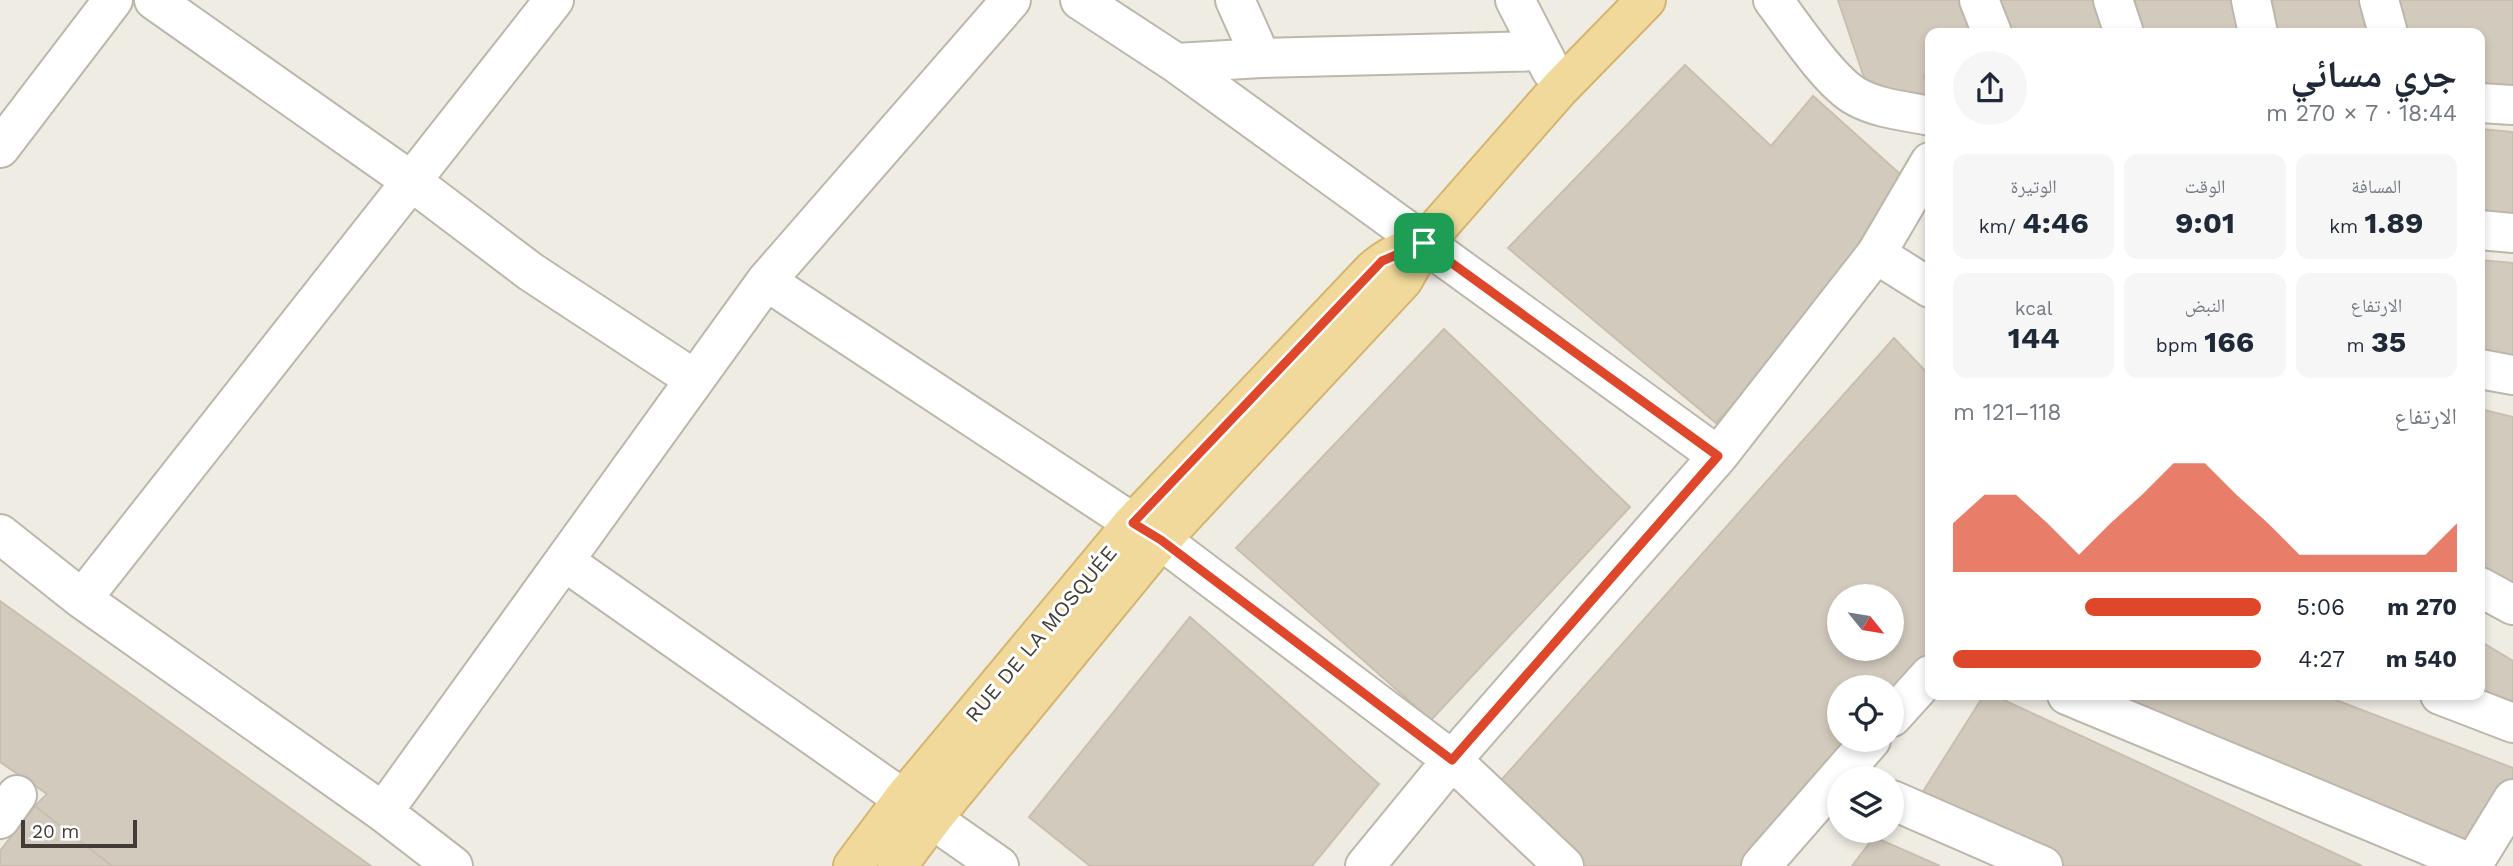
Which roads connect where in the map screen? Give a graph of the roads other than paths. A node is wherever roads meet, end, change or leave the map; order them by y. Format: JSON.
{"nodes":[{"id":1,"x":113,"y":0,"type":"edge"},
{"id":2,"x":154,"y":0,"type":"edge"},
{"id":3,"x":554,"y":0,"type":"edge"},
{"id":4,"x":1011,"y":0,"type":"edge"},
{"id":5,"x":1080,"y":0,"type":"edge"},
{"id":6,"x":1235,"y":0,"type":"edge"},
{"id":7,"x":1515,"y":0,"type":"edge"},
{"id":8,"x":1646,"y":0,"type":"edge"},
{"id":9,"x":1773,"y":0,"type":"edge"},
{"id":10,"x":1979,"y":0,"type":"edge"},
{"id":11,"x":2113,"y":0,"type":"edge"},
{"id":12,"x":2251,"y":0,"type":"edge"},
{"id":13,"x":2379,"y":0,"type":"edge"},
{"id":14,"x":1990,"y":28,"type":"edge"},
{"id":15,"x":2122,"y":28,"type":"edge"},
{"id":16,"x":2257,"y":28,"type":"edge"},
{"id":17,"x":2387,"y":28,"type":"edge"},
{"id":18,"x":1541,"y":51,"type":"junction"},
{"id":19,"x":1261,"y":58,"type":"junction"},
{"id":20,"x":1176,"y":62,"type":"junction"},
{"id":21,"x":1560,"y":88,"type":"junction"},
{"id":22,"x":2485,"y":103,"type":"edge"},
{"id":23,"x":2513,"y":104,"type":"edge"},
{"id":24,"x":1925,"y":115,"type":"edge"},
{"id":25,"x":0,"y":148,"type":"edge"},
{"id":26,"x":1925,"y":171,"type":"edge"},
{"id":27,"x":411,"y":181,"type":"junction"},
{"id":28,"x":2485,"y":230,"type":"edge"},
{"id":29,"x":2513,"y":233,"type":"edge"},
{"id":30,"x":1424,"y":243,"type":"junction"},
{"id":31,"x":1876,"y":254,"type":"junction"},
{"id":32,"x":766,"y":281,"type":"junction"},
{"id":33,"x":1925,"y":285,"type":"edge"},
{"id":34,"x":2485,"y":370,"type":"edge"},
{"id":35,"x":2513,"y":374,"type":"edge"},
{"id":36,"x":694,"y":379,"type":"junction"},
{"id":37,"x":1718,"y":456,"type":"junction"},
{"id":38,"x":1147,"y":532,"type":"junction"},
{"id":39,"x":0,"y":534,"type":"edge"},
{"id":40,"x":564,"y":561,"type":"junction"},
{"id":41,"x":2485,"y":590,"type":"edge"},
{"id":42,"x":82,"y":599,"type":"junction"},
{"id":43,"x":2513,"y":605,"type":"edge"},
{"id":44,"x":1925,"y":681,"type":"edge"},
{"id":45,"x":2079,"y":700,"type":"edge"},
{"id":46,"x":2453,"y":700,"type":"edge"},
{"id":47,"x":1904,"y":704,"type":"edge"},
{"id":48,"x":2513,"y":723,"type":"edge"},
{"id":49,"x":1861,"y":752,"type":"edge"},
{"id":50,"x":1452,"y":760,"type":"junction"},
{"id":51,"x":1850,"y":766,"type":"edge"},
{"id":52,"x":1827,"y":793,"type":"edge"},
{"id":53,"x":2513,"y":799,"type":"edge"},
{"id":54,"x":1904,"y":805,"type":"edge"},
{"id":55,"x":918,"y":808,"type":"junction"},
{"id":56,"x":383,"y":812,"type":"junction"},
{"id":57,"x":439,"y":862,"type":"edge"},
{"id":58,"x":2472,"y":865,"type":"edge"},
{"id":59,"x":853,"y":866,"type":"edge"},
{"id":60,"x":897,"y":866,"type":"edge"},
{"id":61,"x":999,"y":866,"type":"edge"},
{"id":62,"x":1365,"y":866,"type":"edge"},
{"id":63,"x":1564,"y":866,"type":"edge"},
{"id":64,"x":1761,"y":866,"type":"edge"},
{"id":65,"x":2043,"y":866,"type":"edge"}],
"edges":[{"from":1,"to":25,"type":"street"},
{"from":2,"to":27,"type":"street"},
{"from":3,"to":27,"type":"street"},
{"from":4,"to":32,"type":"street"},
{"from":5,"to":20,"type":"street"},
{"from":6,"to":19,"type":"street"},
{"from":7,"to":18,"type":"street"},
{"from":8,"to":21,"type":"main road"},
{"from":9,"to":24,"type":"street"},
{"from":10,"to":14,"type":"street"},
{"from":11,"to":15,"type":"street"},
{"from":12,"to":16,"type":"street"},
{"from":13,"to":17,"type":"street"},
{"from":18,"to":19,"type":"street"},
{"from":18,"to":21,"type":"street"},
{"from":19,"to":20,"type":"street"},
{"from":20,"to":30,"type":"street"},
{"from":21,"to":30,"type":"main road"},
{"from":22,"to":23,"type":"street"},
{"from":26,"to":31,"type":"street"},
{"from":27,"to":36,"type":"street"},
{"from":27,"to":42,"type":"street"},
{"from":28,"to":29,"type":"street"},
{"from":30,"to":37,"type":"street"},
{"from":30,"to":38,"type":"main road","name":"RUE DE LA MOSQUÉE"},
{"from":31,"to":33,"type":"street"},
{"from":31,"to":37,"type":"street"},
{"from":32,"to":36,"type":"street"},
{"from":32,"to":38,"type":"street"},
{"from":34,"to":35,"type":"street"},
{"from":36,"to":40,"type":"street"},
{"from":37,"to":50,"type":"street"},
{"from":38,"to":50,"type":"street"},
{"from":38,"to":55,"type":"main road","name":"RUE DE LA MOSQUÉE"},
{"from":39,"to":42,"type":"street"},
{"from":40,"to":55,"type":"street"},
{"from":40,"to":56,"type":"street"},
{"from":41,"to":43,"type":"street"},
{"from":42,"to":56,"type":"street"},
{"from":44,"to":47,"type":"street"},
{"from":45,"to":58,"type":"street"},
{"from":46,"to":48,"type":"street"},
{"from":49,"to":51,"type":"street"},
{"from":50,"to":62,"type":"street"},
{"from":50,"to":63,"type":"street"},
{"from":52,"to":64,"type":"street"},
{"from":53,"to":58,"type":"street"},
{"from":54,"to":65,"type":"street"},
{"from":55,"to":59,"type":"main road","name":"RUE DE LA MOSQUÉE"},
{"from":55,"to":60,"type":"main road"},
{"from":55,"to":61,"type":"street"},
{"from":56,"to":57,"type":"street"}]}
